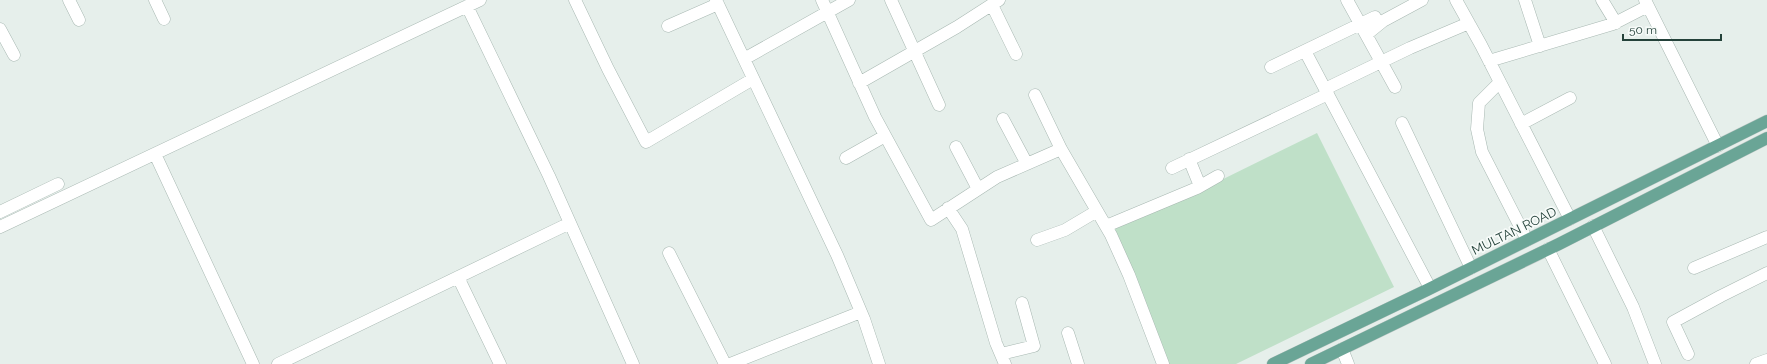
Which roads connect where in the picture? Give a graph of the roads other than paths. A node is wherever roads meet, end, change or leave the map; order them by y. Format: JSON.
{"nodes":[{"id":1,"x":69,"y":0,"type":"edge"},
{"id":2,"x":155,"y":0,"type":"edge"},
{"id":3,"x":480,"y":0,"type":"edge"},
{"id":4,"x":575,"y":0,"type":"edge"},
{"id":5,"x":822,"y":0,"type":"edge"},
{"id":6,"x":849,"y":0,"type":"edge"},
{"id":7,"x":891,"y":0,"type":"edge"},
{"id":8,"x":1347,"y":0,"type":"edge"},
{"id":9,"x":1422,"y":0,"type":"edge"},
{"id":10,"x":1456,"y":0,"type":"edge"},
{"id":11,"x":1525,"y":0,"type":"edge"},
{"id":12,"x":1602,"y":0,"type":"edge"},
{"id":13,"x":717,"y":2,"type":"edge"},
{"id":14,"x":995,"y":2,"type":"edge"},
{"id":15,"x":1647,"y":3,"type":"edge"},
{"id":16,"x":467,"y":6,"type":"junction"},
{"id":17,"x":827,"y":12,"type":"junction"},
{"id":18,"x":1375,"y":17,"type":"dead end"},
{"id":19,"x":164,"y":19,"type":"dead end"},
{"id":20,"x":79,"y":20,"type":"dead end"},
{"id":21,"x":1616,"y":22,"type":"junction"},
{"id":22,"x":1469,"y":24,"type":"junction"},
{"id":23,"x":668,"y":26,"type":"dead end"},
{"id":24,"x":0,"y":29,"type":"edge"},
{"id":25,"x":1364,"y":29,"type":"junction"},
{"id":26,"x":1540,"y":46,"type":"junction"},
{"id":27,"x":914,"y":51,"type":"junction"},
{"id":28,"x":1305,"y":51,"type":"junction"},
{"id":29,"x":1016,"y":54,"type":"dead end"},
{"id":30,"x":14,"y":55,"type":"dead end"},
{"id":31,"x":744,"y":60,"type":"junction"},
{"id":32,"x":1489,"y":61,"type":"junction"},
{"id":33,"x":1382,"y":62,"type":"junction"},
{"id":34,"x":1271,"y":67,"type":"dead end"},
{"id":35,"x":753,"y":79,"type":"junction"},
{"id":36,"x":1500,"y":82,"type":"junction"},
{"id":37,"x":859,"y":83,"type":"junction"},
{"id":38,"x":1395,"y":87,"type":"dead end"},
{"id":39,"x":1327,"y":92,"type":"junction"},
{"id":40,"x":1035,"y":95,"type":"dead end"},
{"id":41,"x":1570,"y":98,"type":"dead end"},
{"id":42,"x":939,"y":105,"type":"dead end"},
{"id":43,"x":1003,"y":119,"type":"dead end"},
{"id":44,"x":1767,"y":121,"type":"edge"},
{"id":45,"x":1402,"y":123,"type":"dead end"},
{"id":46,"x":1521,"y":124,"type":"junction"},
{"id":47,"x":885,"y":136,"type":"junction"},
{"id":48,"x":1767,"y":138,"type":"edge"},
{"id":49,"x":1718,"y":146,"type":"junction"},
{"id":50,"x":956,"y":147,"type":"dead end"},
{"id":51,"x":1061,"y":149,"type":"junction"},
{"id":52,"x":155,"y":154,"type":"junction"},
{"id":53,"x":846,"y":158,"type":"dead end"},
{"id":54,"x":1189,"y":159,"type":"junction"},
{"id":55,"x":1027,"y":164,"type":"junction"},
{"id":56,"x":1172,"y":168,"type":"dead end"},
{"id":57,"x":1218,"y":176,"type":"dead end"},
{"id":58,"x":58,"y":184,"type":"dead end"},
{"id":59,"x":1200,"y":186,"type":"junction"},
{"id":60,"x":978,"y":188,"type":"junction"},
{"id":61,"x":948,"y":208,"type":"junction"},
{"id":62,"x":1097,"y":211,"type":"junction"},
{"id":63,"x":0,"y":212,"type":"edge"},
{"id":64,"x":1570,"y":219,"type":"junction"},
{"id":65,"x":570,"y":223,"type":"junction"},
{"id":66,"x":1106,"y":226,"type":"junction"},
{"id":67,"x":1593,"y":226,"type":"junction"},
{"id":68,"x":0,"y":227,"type":"edge"},
{"id":69,"x":1767,"y":238,"type":"edge"},
{"id":70,"x":1037,"y":240,"type":"dead end"},
{"id":71,"x":1527,"y":240,"type":"junction"},
{"id":72,"x":1548,"y":249,"type":"junction"},
{"id":73,"x":670,"y":253,"type":"dead end"},
{"id":74,"x":1471,"y":268,"type":"junction"},
{"id":75,"x":1694,"y":268,"type":"dead end"},
{"id":76,"x":1767,"y":273,"type":"edge"},
{"id":77,"x":458,"y":277,"type":"junction"},
{"id":78,"x":1430,"y":288,"type":"junction"},
{"id":79,"x":1022,"y":303,"type":"dead end"},
{"id":80,"x":860,"y":312,"type":"junction"},
{"id":81,"x":1068,"y":333,"type":"dead end"},
{"id":82,"x":1342,"y":349,"type":"junction"},
{"id":83,"x":1688,"y":354,"type":"dead end"},
{"id":84,"x":1003,"y":359,"type":"edge"},
{"id":85,"x":754,"y":360,"type":"edge"},
{"id":86,"x":1767,"y":360,"type":"edge"},
{"id":87,"x":253,"y":364,"type":"edge"},
{"id":88,"x":278,"y":364,"type":"edge"},
{"id":89,"x":500,"y":364,"type":"edge"},
{"id":90,"x":633,"y":364,"type":"edge"},
{"id":91,"x":725,"y":364,"type":"edge"},
{"id":92,"x":730,"y":364,"type":"edge"},
{"id":93,"x":879,"y":364,"type":"edge"},
{"id":94,"x":1078,"y":364,"type":"edge"},
{"id":95,"x":1163,"y":364,"type":"edge"},
{"id":96,"x":1273,"y":364,"type":"edge"},
{"id":97,"x":1311,"y":364,"type":"edge"},
{"id":98,"x":1348,"y":364,"type":"edge"},
{"id":99,"x":1605,"y":364,"type":"edge"},
{"id":100,"x":1655,"y":364,"type":"edge"},
{"id":101,"x":1756,"y":364,"type":"edge"}],
"edges":[{"from":1,"to":20,"type":"street"},
{"from":2,"to":19,"type":"street"},
{"from":3,"to":16,"type":"street"},
{"from":4,"to":35,"type":"street"},
{"from":5,"to":17,"type":"street"},
{"from":6,"to":17,"type":"street"},
{"from":7,"to":27,"type":"street"},
{"from":8,"to":25,"type":"street"},
{"from":9,"to":25,"type":"street"},
{"from":10,"to":22,"type":"street"},
{"from":11,"to":26,"type":"street"},
{"from":12,"to":21,"type":"street"},
{"from":13,"to":23,"type":"street"},
{"from":13,"to":31,"type":"street"},
{"from":14,"to":27,"type":"street"},
{"from":14,"to":29,"type":"street"},
{"from":15,"to":21,"type":"street"},
{"from":15,"to":49,"type":"street"},
{"from":16,"to":52,"type":"street"},
{"from":16,"to":65,"type":"street"},
{"from":17,"to":31,"type":"street"},
{"from":17,"to":37,"type":"street"},
{"from":18,"to":25,"type":"street"},
{"from":21,"to":26,"type":"street"},
{"from":22,"to":32,"type":"street"},
{"from":22,"to":33,"type":"street"},
{"from":24,"to":30,"type":"street"},
{"from":25,"to":28,"type":"street"},
{"from":25,"to":33,"type":"street"},
{"from":26,"to":32,"type":"street"},
{"from":27,"to":37,"type":"street"},
{"from":27,"to":42,"type":"street"},
{"from":28,"to":34,"type":"street"},
{"from":28,"to":39,"type":"street"},
{"from":31,"to":35,"type":"street"},
{"from":32,"to":36,"type":"street"},
{"from":33,"to":38,"type":"street"},
{"from":33,"to":39,"type":"street"},
{"from":35,"to":80,"type":"street"},
{"from":36,"to":46,"type":"street"},
{"from":36,"to":71,"type":"street"},
{"from":37,"to":47,"type":"street"},
{"from":39,"to":54,"type":"street"},
{"from":39,"to":78,"type":"street"},
{"from":40,"to":51,"type":"street"},
{"from":41,"to":46,"type":"street"},
{"from":43,"to":55,"type":"street"},
{"from":44,"to":49,"type":"main road","name":"MULTAN ROAD"},
{"from":45,"to":74,"type":"street"},
{"from":46,"to":64,"type":"street"},
{"from":47,"to":53,"type":"street"},
{"from":47,"to":61,"type":"street"},
{"from":48,"to":67,"type":"main road"},
{"from":49,"to":64,"type":"main road","name":"MULTAN ROAD"},
{"from":50,"to":60,"type":"street"},
{"from":51,"to":55,"type":"street"},
{"from":51,"to":62,"type":"street"},
{"from":52,"to":68,"type":"street"},
{"from":52,"to":87,"type":"street"},
{"from":54,"to":56,"type":"street"},
{"from":54,"to":59,"type":"street"},
{"from":55,"to":60,"type":"street"},
{"from":57,"to":59,"type":"street"},
{"from":58,"to":63,"type":"street"},
{"from":59,"to":66,"type":"street"},
{"from":60,"to":61,"type":"street"},
{"from":61,"to":84,"type":"street"},
{"from":62,"to":66,"type":"street"},
{"from":62,"to":70,"type":"street"},
{"from":64,"to":71,"type":"main road","name":"MULTAN ROAD"},
{"from":65,"to":77,"type":"street"},
{"from":65,"to":90,"type":"street"},
{"from":66,"to":95,"type":"street"},
{"from":67,"to":72,"type":"main road"},
{"from":67,"to":100,"type":"street"},
{"from":69,"to":75,"type":"street"},
{"from":71,"to":74,"type":"main road","name":"MULTAN ROAD"},
{"from":72,"to":82,"type":"main road"},
{"from":72,"to":99,"type":"street"},
{"from":73,"to":91,"type":"street"},
{"from":74,"to":78,"type":"main road","name":"MULTAN ROAD"},
{"from":76,"to":83,"type":"street"},
{"from":77,"to":88,"type":"street"},
{"from":77,"to":89,"type":"street"},
{"from":78,"to":96,"type":"main road","name":"MULTAN ROAD"},
{"from":79,"to":84,"type":"street"},
{"from":80,"to":85,"type":"street"},
{"from":80,"to":93,"type":"street"},
{"from":81,"to":94,"type":"street"},
{"from":82,"to":97,"type":"main road"},
{"from":82,"to":98,"type":"street"},
{"from":85,"to":92,"type":"street"},
{"from":86,"to":101,"type":"street"}]}
